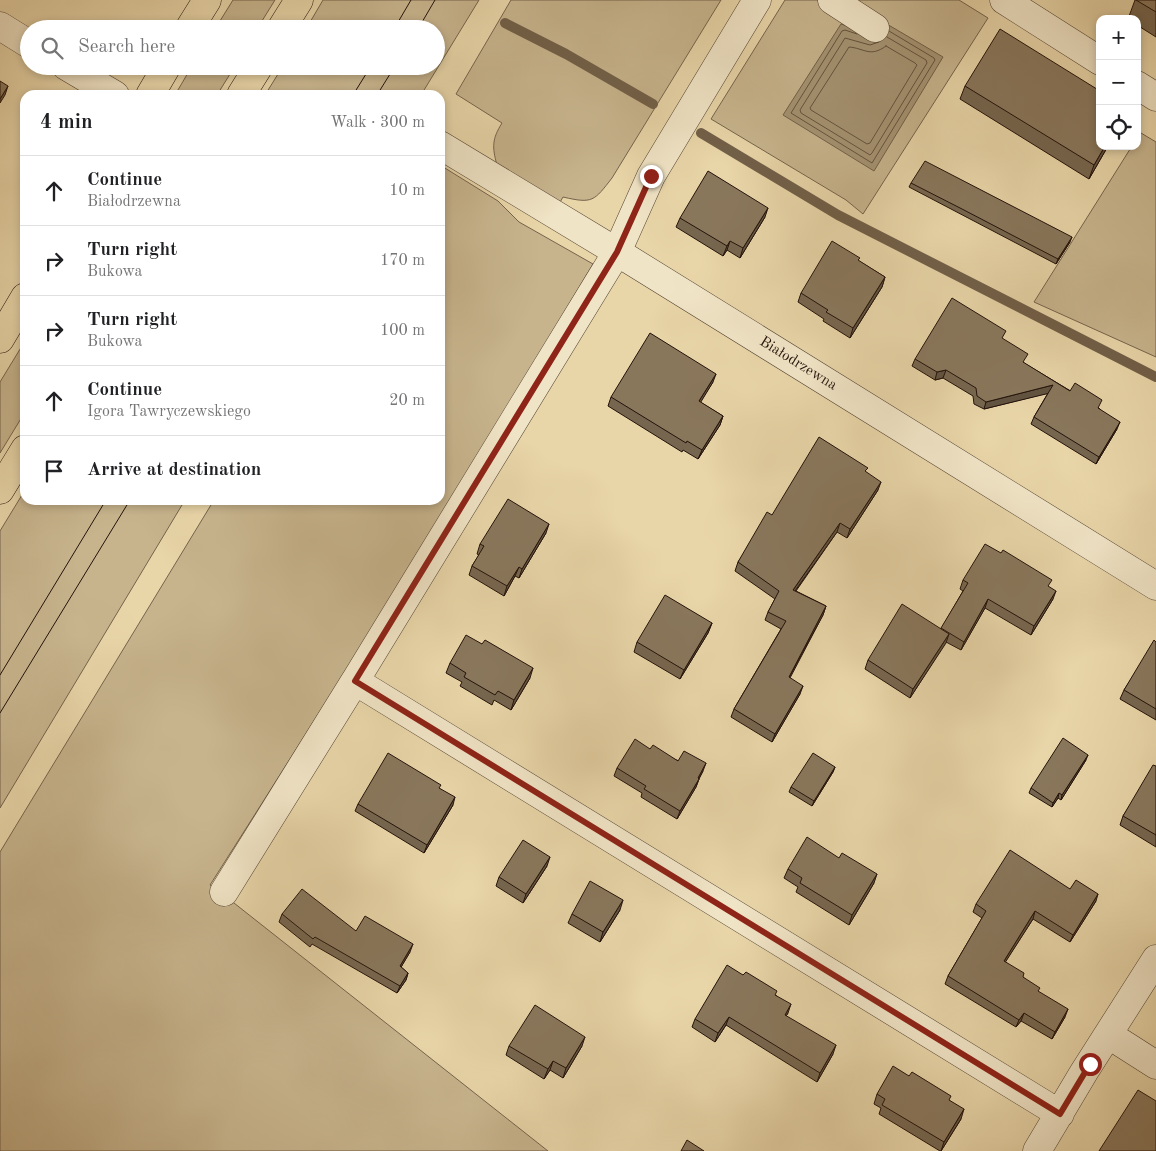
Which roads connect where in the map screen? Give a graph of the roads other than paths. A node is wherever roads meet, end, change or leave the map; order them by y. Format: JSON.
{"nodes":[{"id":1,"x":207,"y":0,"type":"edge"},
{"id":2,"x":299,"y":0,"type":"edge"},
{"id":3,"x":757,"y":0,"type":"edge"},
{"id":4,"x":832,"y":0,"type":"edge"},
{"id":5,"x":1004,"y":0,"type":"edge"},
{"id":6,"x":195,"y":20,"type":"edge"},
{"id":7,"x":287,"y":20,"type":"edge"},
{"id":8,"x":0,"y":26,"type":"edge"},
{"id":9,"x":875,"y":28,"type":"dead end"},
{"id":10,"x":20,"y":38,"type":"edge"},
{"id":11,"x":1098,"y":60,"type":"edge"},
{"id":12,"x":81,"y":75,"type":"edge"},
{"id":13,"x":162,"y":75,"type":"edge"},
{"id":14,"x":253,"y":75,"type":"edge"},
{"id":15,"x":1141,"y":87,"type":"edge"},
{"id":16,"x":107,"y":90,"type":"edge"},
{"id":17,"x":153,"y":90,"type":"edge"},
{"id":18,"x":244,"y":90,"type":"edge"},
{"id":19,"x":1156,"y":96,"type":"edge"},
{"id":20,"x":445,"y":148,"type":"edge"},
{"id":21,"x":617,"y":252,"type":"junction"},
{"id":22,"x":20,"y":306,"type":"edge"},
{"id":23,"x":0,"y":339,"type":"edge"},
{"id":24,"x":20,"y":457,"type":"edge"},
{"id":25,"x":0,"y":490,"type":"edge"},
{"id":26,"x":1156,"y":586,"type":"edge"},
{"id":27,"x":355,"y":681,"type":"junction"},
{"id":28,"x":224,"y":892,"type":"dead end"},
{"id":29,"x":1156,"y":959,"type":"edge"},
{"id":30,"x":1109,"y":1035,"type":"junction"},
{"id":31,"x":1156,"y":1065,"type":"edge"},
{"id":32,"x":1060,"y":1114,"type":"junction"},
{"id":33,"x":1037,"y":1151,"type":"edge"}],
"edges":[{"from":1,"to":6,"type":"main road"},
{"from":2,"to":7,"type":"main road"},
{"from":3,"to":21,"type":"street"},
{"from":4,"to":9,"type":"street"},
{"from":5,"to":11,"type":"street"},
{"from":8,"to":10,"type":"street"},
{"from":12,"to":16,"type":"street"},
{"from":13,"to":17,"type":"main road"},
{"from":14,"to":18,"type":"main road"},
{"from":15,"to":19,"type":"street"},
{"from":20,"to":21,"type":"street","name":"Białodrzewna"},
{"from":21,"to":26,"type":"street","name":"Białodrzewna"},
{"from":21,"to":27,"type":"street"},
{"from":22,"to":23,"type":"main road"},
{"from":24,"to":25,"type":"main road"},
{"from":27,"to":28,"type":"street"},
{"from":27,"to":32,"type":"street"},
{"from":29,"to":30,"type":"street"},
{"from":30,"to":31,"type":"street"},
{"from":30,"to":32,"type":"street"},
{"from":32,"to":33,"type":"street"}]}
